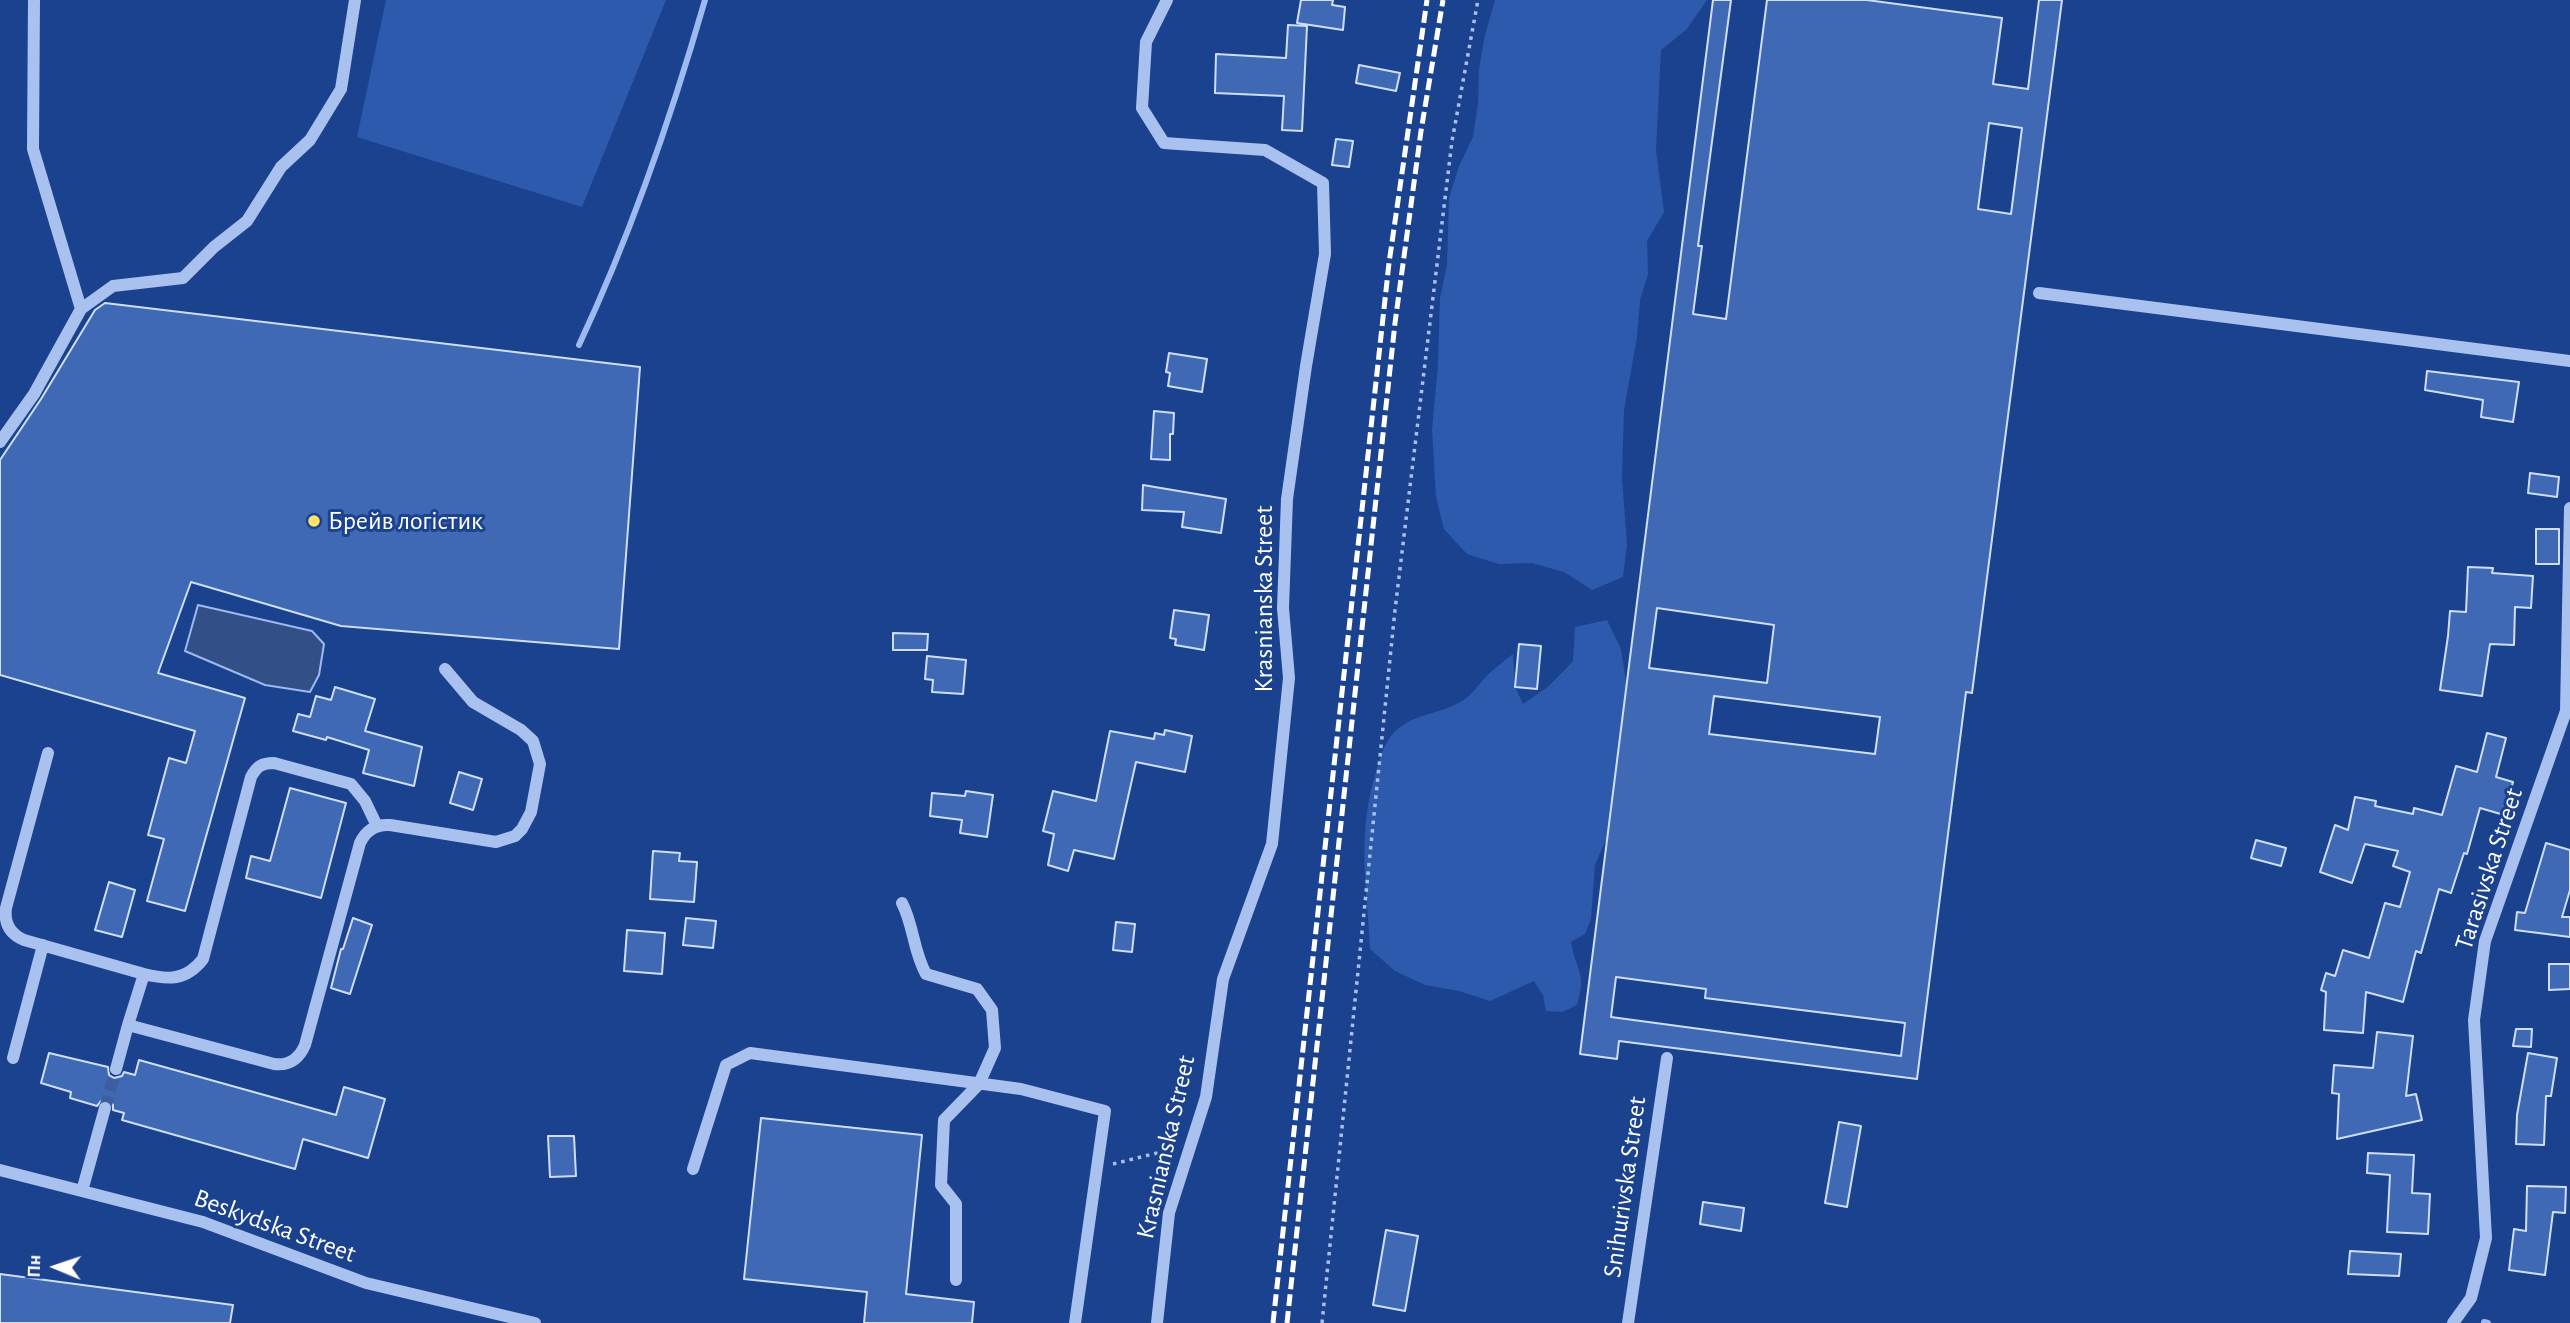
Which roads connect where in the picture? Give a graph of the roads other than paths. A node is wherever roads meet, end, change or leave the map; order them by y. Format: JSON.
{"nodes":[{"id":1,"x":34,"y":0,"type":"edge"},
{"id":2,"x":355,"y":0,"type":"edge"},
{"id":3,"x":1167,"y":0,"type":"edge"},
{"id":4,"x":2039,"y":293,"type":"dead end"},
{"id":5,"x":81,"y":309,"type":"junction"},
{"id":6,"x":2570,"y":361,"type":"edge"},
{"id":7,"x":0,"y":442,"type":"edge"},
{"id":8,"x":2570,"y":508,"type":"edge"},
{"id":9,"x":444,"y":669,"type":"dead end"},
{"id":10,"x":2568,"y":709,"type":"edge"},
{"id":11,"x":48,"y":753,"type":"dead end"},
{"id":12,"x":377,"y":825,"type":"junction"},
{"id":13,"x":902,"y":903,"type":"dead end"},
{"id":14,"x":43,"y":945,"type":"junction"},
{"id":15,"x":144,"y":974,"type":"junction"},
{"id":16,"x":128,"y":1025,"type":"junction"},
{"id":17,"x":13,"y":1058,"type":"dead end"},
{"id":18,"x":1667,"y":1058,"type":"dead end"},
{"id":19,"x":116,"y":1069,"type":"tunnel mouth"},
{"id":20,"x":979,"y":1084,"type":"junction"},
{"id":21,"x":105,"y":1108,"type":"tunnel mouth"},
{"id":22,"x":693,"y":1169,"type":"dead end"},
{"id":23,"x":0,"y":1170,"type":"edge"},
{"id":24,"x":82,"y":1191,"type":"junction"},
{"id":25,"x":956,"y":1280,"type":"dead end"},
{"id":26,"x":535,"y":1323,"type":"edge"},
{"id":27,"x":1075,"y":1323,"type":"edge"},
{"id":28,"x":1157,"y":1323,"type":"edge"},
{"id":29,"x":1628,"y":1323,"type":"edge"},
{"id":30,"x":2453,"y":1323,"type":"edge"}],
"edges":[{"from":1,"to":5,"type":"street"},
{"from":2,"to":5,"type":"street"},
{"from":3,"to":28,"type":"street","name":"Krasnianska Street"},
{"from":4,"to":6,"type":"street"},
{"from":5,"to":7,"type":"street"},
{"from":8,"to":10,"type":"street","name":"Tarasivska Street"},
{"from":9,"to":12,"type":"street"},
{"from":10,"to":30,"type":"street","name":"Tarasivska Street"},
{"from":11,"to":14,"type":"street"},
{"from":12,"to":15,"type":"street"},
{"from":12,"to":16,"type":"street"},
{"from":13,"to":20,"type":"street"},
{"from":14,"to":15,"type":"street"},
{"from":14,"to":17,"type":"street"},
{"from":15,"to":16,"type":"street"},
{"from":16,"to":19,"type":"street"},
{"from":18,"to":29,"type":"street","name":"Snihurivska Street"},
{"from":20,"to":22,"type":"street"},
{"from":20,"to":25,"type":"street"},
{"from":20,"to":27,"type":"street"},
{"from":21,"to":24,"type":"street"},
{"from":23,"to":24,"type":"street","name":"Beskydska Street"},
{"from":24,"to":26,"type":"street","name":"Beskydska Street"}]}
